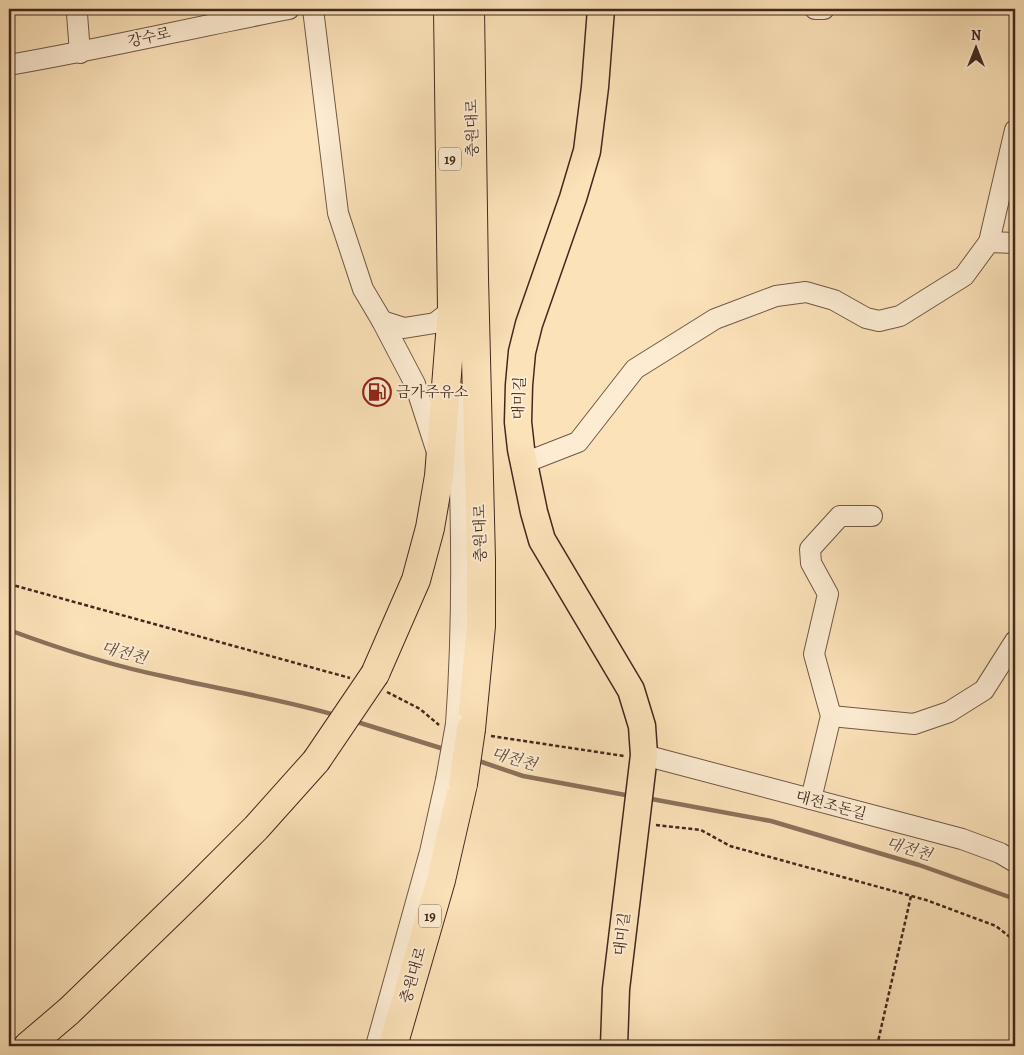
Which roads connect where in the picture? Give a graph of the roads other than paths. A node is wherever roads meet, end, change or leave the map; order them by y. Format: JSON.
{"nodes":[{"id":1,"x":79,"y":9,"type":"edge"},
{"id":2,"x":289,"y":9,"type":"edge"},
{"id":3,"x":313,"y":9,"type":"edge"},
{"id":4,"x":448,"y":9,"type":"edge"},
{"id":5,"x":470,"y":9,"type":"edge"},
{"id":6,"x":601,"y":9,"type":"edge"},
{"id":7,"x":815,"y":9,"type":"edge"},
{"id":8,"x":824,"y":9,"type":"edge"},
{"id":9,"x":244,"y":13,"type":"edge"},
{"id":10,"x":80,"y":53,"type":"junction"},
{"id":11,"x":9,"y":65,"type":"edge"},
{"id":12,"x":1015,"y":130,"type":"edge"},
{"id":13,"x":989,"y":242,"type":"junction"},
{"id":14,"x":1015,"y":243,"type":"edge"},
{"id":15,"x":452,"y":310,"type":"junction"},
{"id":16,"x":382,"y":321,"type":"junction"},
{"id":17,"x":440,"y":461,"type":"junction"},
{"id":18,"x":524,"y":463,"type":"junction"},
{"id":19,"x":872,"y":516,"type":"dead end"},
{"id":20,"x":1015,"y":641,"type":"edge"},
{"id":21,"x":832,"y":716,"type":"junction"},
{"id":22,"x":466,"y":729,"type":"junction"},
{"id":23,"x":643,"y":762,"type":"junction"},
{"id":24,"x":455,"y":782,"type":"junction"},
{"id":25,"x":811,"y":799,"type":"junction"},
{"id":26,"x":1015,"y":862,"type":"edge"},
{"id":27,"x":28,"y":1046,"type":"edge"},
{"id":28,"x":376,"y":1046,"type":"edge"},
{"id":29,"x":393,"y":1046,"type":"edge"},
{"id":30,"x":614,"y":1046,"type":"edge"}],
"edges":[{"from":1,"to":10,"type":"street"},
{"from":2,"to":9,"type":"street","name":"강수로"},
{"from":3,"to":16,"type":"street"},
{"from":4,"to":15,"type":"highway","name":"충원대로","number":"19"},
{"from":5,"to":22,"type":"highway","name":"충원대로","number":"19"},
{"from":6,"to":18,"type":"main road","name":"대미길"},
{"from":7,"to":8,"type":"street"},
{"from":9,"to":10,"type":"street","name":"강수로"},
{"from":10,"to":11,"type":"street","name":"강수로"},
{"from":12,"to":13,"type":"street"},
{"from":13,"to":14,"type":"street"},
{"from":13,"to":18,"type":"street"},
{"from":15,"to":16,"type":"street"},
{"from":15,"to":17,"type":"highway","name":"충원대로"},
{"from":15,"to":22,"type":"street"},
{"from":16,"to":17,"type":"street"},
{"from":17,"to":27,"type":"highway","name":"충원대로","bridge":true},
{"from":18,"to":23,"type":"main road","name":"대미길"},
{"from":19,"to":21,"type":"street"},
{"from":20,"to":21,"type":"street"},
{"from":21,"to":25,"type":"street"},
{"from":22,"to":24,"type":"highway","name":"충원대로","number":"19","bridge":true},
{"from":23,"to":25,"type":"street","name":"대전조돈길"},
{"from":23,"to":30,"type":"main road","name":"대미길"},
{"from":24,"to":28,"type":"street","name":"충원대로"},
{"from":24,"to":29,"type":"highway","name":"충원대로","number":"19"},
{"from":25,"to":26,"type":"street","name":"대전조돈길"}]}
